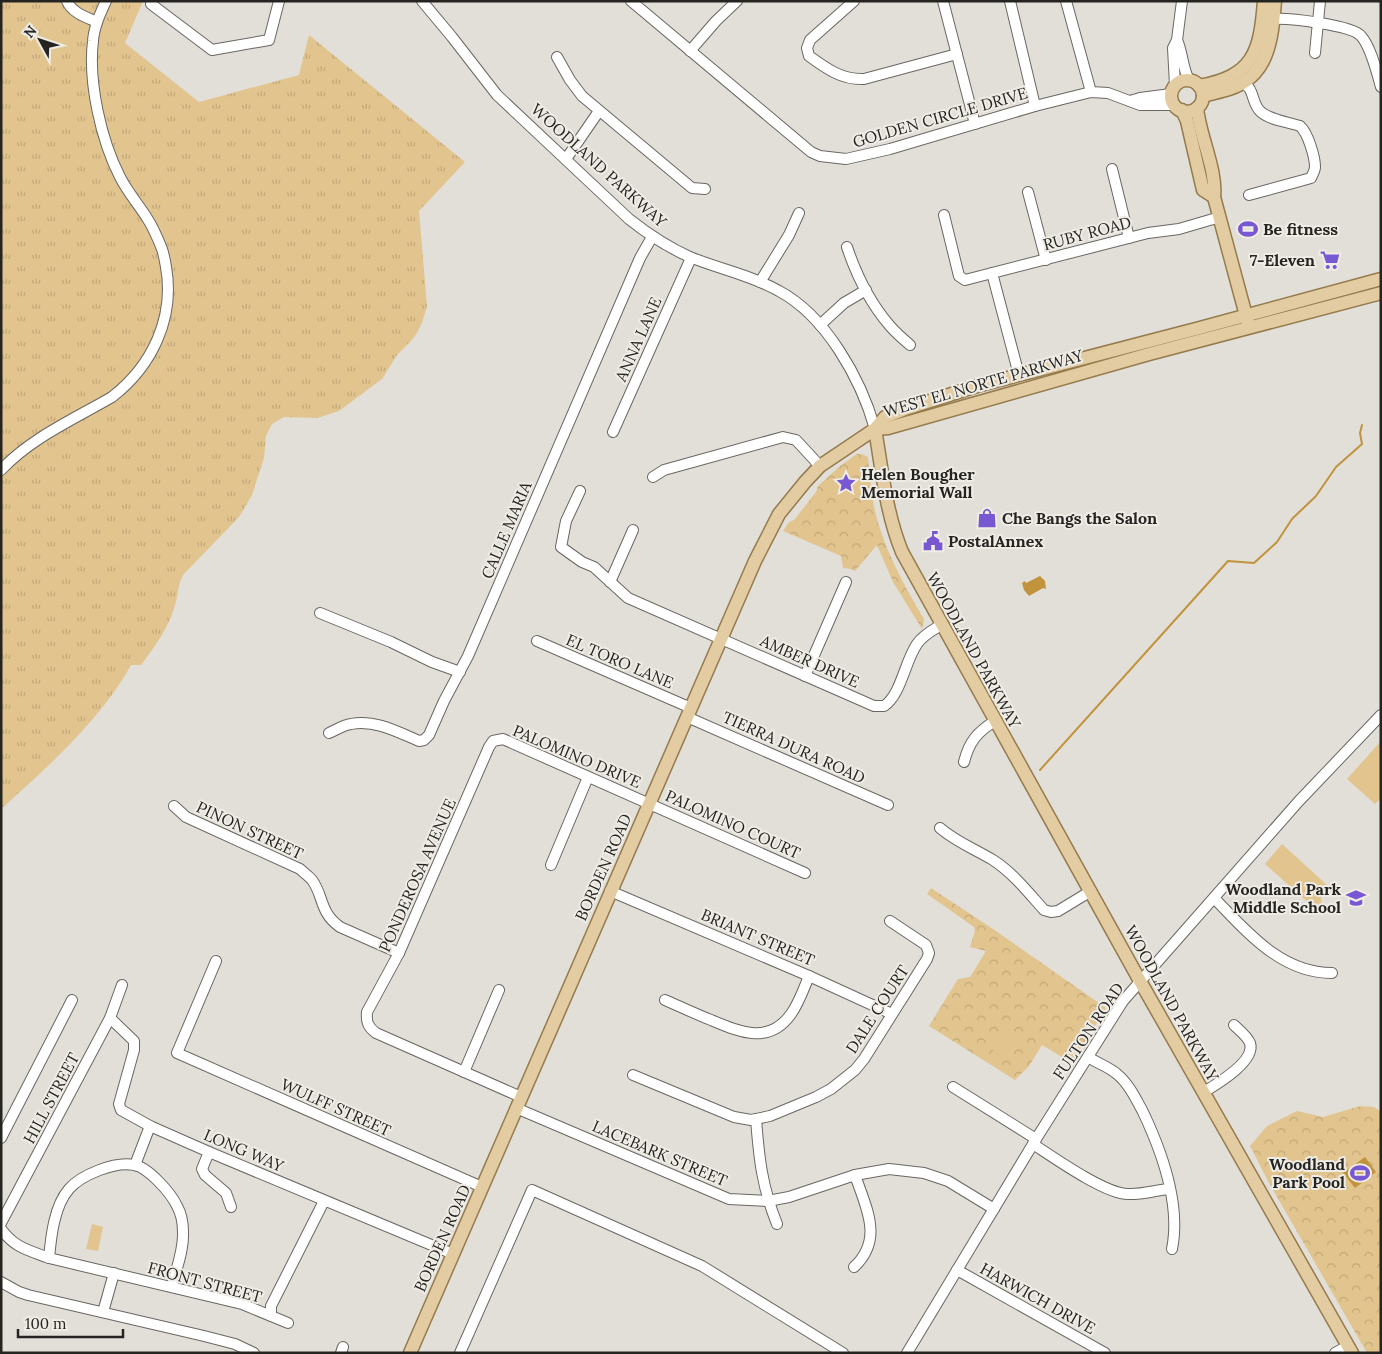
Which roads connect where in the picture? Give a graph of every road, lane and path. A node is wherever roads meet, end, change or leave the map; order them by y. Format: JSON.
{"nodes":[{"id":1,"x":67,"y":1,"type":"edge"},
{"id":2,"x":106,"y":1,"type":"edge"},
{"id":3,"x":279,"y":1,"type":"edge"},
{"id":4,"x":422,"y":1,"type":"edge"},
{"id":5,"x":631,"y":1,"type":"edge"},
{"id":6,"x":737,"y":1,"type":"edge"},
{"id":7,"x":854,"y":1,"type":"edge"},
{"id":8,"x":943,"y":1,"type":"edge"},
{"id":9,"x":1010,"y":1,"type":"edge"},
{"id":10,"x":1066,"y":1,"type":"edge"},
{"id":11,"x":1182,"y":1,"type":"edge"},
{"id":12,"x":1264,"y":1,"type":"edge"},
{"id":13,"x":1275,"y":1,"type":"edge"},
{"id":14,"x":1320,"y":1,"type":"edge"},
{"id":15,"x":151,"y":4,"type":"dead end"},
{"id":16,"x":1268,"y":18,"type":"junction"},
{"id":17,"x":97,"y":22,"type":"junction"},
{"id":18,"x":1318,"y":24,"type":"junction"},
{"id":19,"x":1177,"y":40,"type":"junction"},
{"id":20,"x":690,"y":51,"type":"junction"},
{"id":21,"x":1315,"y":53,"type":"dead end"},
{"id":22,"x":957,"y":54,"type":"junction"},
{"id":23,"x":557,"y":57,"type":"dead end"},
{"id":24,"x":1238,"y":79,"type":"junction"},
{"id":25,"x":1381,"y":87,"type":"edge"},
{"id":26,"x":1091,"y":92,"type":"junction"},
{"id":27,"x":1197,"y":92,"type":"junction"},
{"id":28,"x":1176,"y":99,"type":"junction"},
{"id":29,"x":1035,"y":106,"type":"junction"},
{"id":30,"x":599,"y":111,"type":"junction"},
{"id":31,"x":975,"y":124,"type":"junction"},
{"id":32,"x":566,"y":159,"type":"junction"},
{"id":33,"x":1112,"y":169,"type":"dead end"},
{"id":34,"x":705,"y":190,"type":"dead end"},
{"id":35,"x":1028,"y":192,"type":"dead end"},
{"id":36,"x":1249,"y":196,"type":"dead end"},
{"id":37,"x":1214,"y":197,"type":"junction"},
{"id":38,"x":798,"y":213,"type":"dead end"},
{"id":39,"x":944,"y":215,"type":"dead end"},
{"id":40,"x":1220,"y":217,"type":"junction"},
{"id":41,"x":652,"y":237,"type":"junction"},
{"id":42,"x":1129,"y":238,"type":"junction"},
{"id":43,"x":847,"y":247,"type":"dead end"},
{"id":44,"x":691,"y":258,"type":"junction"},
{"id":45,"x":1046,"y":260,"type":"junction"},
{"id":46,"x":992,"y":273,"type":"junction"},
{"id":47,"x":1381,"y":279,"type":"edge"},
{"id":48,"x":760,"y":282,"type":"junction"},
{"id":49,"x":866,"y":290,"type":"junction"},
{"id":50,"x":1381,"y":293,"type":"edge"},
{"id":51,"x":1248,"y":322,"type":"junction"},
{"id":52,"x":820,"y":325,"type":"junction"},
{"id":53,"x":910,"y":345,"type":"dead end"},
{"id":54,"x":1019,"y":375,"type":"junction"},
{"id":55,"x":875,"y":429,"type":"junction"},
{"id":56,"x":613,"y":432,"type":"dead end"},
{"id":57,"x":820,"y":466,"type":"junction"},
{"id":58,"x":1,"y":470,"type":"edge"},
{"id":59,"x":653,"y":477,"type":"dead end"},
{"id":60,"x":580,"y":491,"type":"dead end"},
{"id":61,"x":633,"y":530,"type":"dead end"},
{"id":62,"x":610,"y":582,"type":"junction"},
{"id":63,"x":846,"y":582,"type":"dead end"},
{"id":64,"x":320,"y":613,"type":"dead end"},
{"id":65,"x":941,"y":625,"type":"junction"},
{"id":66,"x":722,"y":639,"type":"junction"},
{"id":67,"x":537,"y":642,"type":"dead end"},
{"id":68,"x":460,"y":672,"type":"junction"},
{"id":69,"x":805,"y":676,"type":"junction"},
{"id":70,"x":689,"y":712,"type":"junction"},
{"id":71,"x":1381,"y":715,"type":"edge"},
{"id":72,"x":995,"y":721,"type":"junction"},
{"id":73,"x":329,"y":733,"type":"dead end"},
{"id":74,"x":493,"y":741,"type":"joint"},
{"id":75,"x":964,"y":762,"type":"dead end"},
{"id":76,"x":588,"y":778,"type":"junction"},
{"id":77,"x":649,"y":803,"type":"junction"},
{"id":78,"x":888,"y":805,"type":"dead end"},
{"id":79,"x":174,"y":806,"type":"dead end"},
{"id":80,"x":940,"y":828,"type":"dead end"},
{"id":81,"x":551,"y":864,"type":"dead end"},
{"id":82,"x":805,"y":873,"type":"dead end"},
{"id":83,"x":610,"y":891,"type":"junction"},
{"id":84,"x":1091,"y":891,"type":"junction"},
{"id":85,"x":1214,"y":898,"type":"junction"},
{"id":86,"x":890,"y":921,"type":"dead end"},
{"id":87,"x":400,"y":953,"type":"junction"},
{"id":88,"x":216,"y":961,"type":"dead end"},
{"id":89,"x":1332,"y":973,"type":"dead end"},
{"id":90,"x":810,"y":976,"type":"junction"},
{"id":91,"x":1140,"y":981,"type":"junction"},
{"id":92,"x":122,"y":985,"type":"dead end"},
{"id":93,"x":499,"y":990,"type":"dead end"},
{"id":94,"x":72,"y":1000,"type":"dead end"},
{"id":95,"x":665,"y":1000,"type":"dead end"},
{"id":96,"x":892,"y":1014,"type":"junction"},
{"id":97,"x":110,"y":1018,"type":"junction"},
{"id":98,"x":366,"y":1021,"type":"joint"},
{"id":99,"x":1234,"y":1025,"type":"dead end"},
{"id":100,"x":1088,"y":1057,"type":"junction"},
{"id":101,"x":464,"y":1072,"type":"junction"},
{"id":102,"x":633,"y":1075,"type":"dead end"},
{"id":103,"x":953,"y":1087,"type":"dead end"},
{"id":104,"x":1204,"y":1092,"type":"junction"},
{"id":105,"x":519,"y":1102,"type":"junction"},
{"id":106,"x":756,"y":1119,"type":"junction"},
{"id":107,"x":150,"y":1126,"type":"junction"},
{"id":108,"x":1,"y":1138,"type":"edge"},
{"id":109,"x":1035,"y":1142,"type":"junction"},
{"id":110,"x":209,"y":1152,"type":"junction"},
{"id":111,"x":135,"y":1165,"type":"junction"},
{"id":112,"x":856,"y":1175,"type":"junction"},
{"id":113,"x":482,"y":1187,"type":"junction"},
{"id":114,"x":1170,"y":1188,"type":"junction"},
{"id":115,"x":324,"y":1201,"type":"junction"},
{"id":116,"x":768,"y":1201,"type":"junction"},
{"id":117,"x":231,"y":1207,"type":"dead end"},
{"id":118,"x":994,"y":1209,"type":"junction"},
{"id":119,"x":1,"y":1223,"type":"edge"},
{"id":120,"x":777,"y":1224,"type":"dead end"},
{"id":121,"x":1,"y":1229,"type":"edge"},
{"id":122,"x":1172,"y":1249,"type":"dead end"},
{"id":123,"x":453,"y":1254,"type":"junction"},
{"id":124,"x":49,"y":1258,"type":"junction"},
{"id":125,"x":854,"y":1267,"type":"dead end"},
{"id":126,"x":957,"y":1270,"type":"junction"},
{"id":127,"x":114,"y":1273,"type":"junction"},
{"id":128,"x":1,"y":1282,"type":"edge"},
{"id":129,"x":172,"y":1287,"type":"junction"},
{"id":130,"x":104,"y":1312,"type":"junction"},
{"id":131,"x":271,"y":1316,"type":"junction"},
{"id":132,"x":288,"y":1322,"type":"dead end"},
{"id":133,"x":1350,"y":1349,"type":"edge"},
{"id":134,"x":254,"y":1353,"type":"edge"},
{"id":135,"x":410,"y":1353,"type":"edge"},
{"id":136,"x":460,"y":1353,"type":"edge"},
{"id":137,"x":842,"y":1353,"type":"edge"},
{"id":138,"x":906,"y":1353,"type":"edge"},
{"id":139,"x":1106,"y":1353,"type":"edge"},
{"id":140,"x":1335,"y":1353,"type":"edge"}],
"edges":[{"from":1,"to":17,"type":"street"},
{"from":2,"to":17,"type":"street"},
{"from":3,"to":15,"type":"street"},
{"from":4,"to":32,"type":"street","name":"WOODLAND PARKWAY"},
{"from":5,"to":20,"type":"street","name":"GOLDEN CIRCLE DRIVE"},
{"from":6,"to":20,"type":"street"},
{"from":7,"to":22,"type":"street"},
{"from":8,"to":22,"type":"street"},
{"from":9,"to":29,"type":"street"},
{"from":10,"to":26,"type":"street"},
{"from":11,"to":19,"type":"street"},
{"from":12,"to":16,"type":"main road"},
{"from":13,"to":16,"type":"main road"},
{"from":14,"to":18,"type":"street"},
{"from":16,"to":18,"type":"street"},
{"from":16,"to":24,"type":"main road"},
{"from":17,"to":58,"type":"street"},
{"from":18,"to":21,"type":"street"},
{"from":18,"to":25,"type":"street"},
{"from":19,"to":27,"type":"street"},
{"from":19,"to":28,"type":"street"},
{"from":20,"to":31,"type":"street","name":"GOLDEN CIRCLE DRIVE"},
{"from":22,"to":31,"type":"street"},
{"from":23,"to":30,"type":"street"},
{"from":24,"to":27,"type":"main road"},
{"from":24,"to":36,"type":"street"},
{"from":26,"to":28,"type":"street","name":"GOLDEN CIRCLE DRIVE"},
{"from":26,"to":29,"type":"street","name":"GOLDEN CIRCLE DRIVE"},
{"from":27,"to":28,"type":"main road"},
{"from":27,"to":28,"type":"main road"},
{"from":27,"to":37,"type":"main road"},
{"from":28,"to":37,"type":"main road"},
{"from":29,"to":31,"type":"street","name":"GOLDEN CIRCLE DRIVE"},
{"from":30,"to":32,"type":"street"},
{"from":30,"to":34,"type":"street"},
{"from":32,"to":41,"type":"street","name":"WOODLAND PARKWAY"},
{"from":33,"to":42,"type":"street"},
{"from":35,"to":45,"type":"street"},
{"from":37,"to":40,"type":"main road"},
{"from":38,"to":48,"type":"street"},
{"from":39,"to":46,"type":"street","name":"RUBY ROAD"},
{"from":40,"to":42,"type":"street","name":"RUBY ROAD"},
{"from":40,"to":51,"type":"main road"},
{"from":41,"to":44,"type":"street","name":"WOODLAND PARKWAY"},
{"from":41,"to":68,"type":"street","name":"CALLE MARIA"},
{"from":42,"to":45,"type":"street","name":"RUBY ROAD"},
{"from":43,"to":49,"type":"street"},
{"from":44,"to":48,"type":"street","name":"WOODLAND PARKWAY"},
{"from":44,"to":56,"type":"street","name":"ANNA LANE"},
{"from":45,"to":46,"type":"street","name":"RUBY ROAD"},
{"from":46,"to":54,"type":"street"},
{"from":47,"to":51,"type":"main road","name":"WEST EL NORTE PARKWAY"},
{"from":48,"to":52,"type":"street","name":"WOODLAND PARKWAY"},
{"from":49,"to":52,"type":"street"},
{"from":49,"to":53,"type":"street"},
{"from":50,"to":51,"type":"main road","name":"WEST EL NORTE PARKWAY"},
{"from":51,"to":54,"type":"main road","name":"WEST EL NORTE PARKWAY"},
{"from":51,"to":55,"type":"main road","name":"WEST EL NORTE PARKWAY"},
{"from":52,"to":55,"type":"street","name":"WOODLAND PARKWAY"},
{"from":54,"to":55,"type":"main road","name":"WEST EL NORTE PARKWAY"},
{"from":55,"to":57,"type":"main road","name":"BORDEN ROAD"},
{"from":55,"to":65,"type":"main road","name":"WOODLAND PARKWAY"},
{"from":57,"to":59,"type":"street"},
{"from":57,"to":66,"type":"main road","name":"BORDEN ROAD"},
{"from":60,"to":62,"type":"street","name":"AMBER DRIVE"},
{"from":61,"to":62,"type":"street"},
{"from":62,"to":66,"type":"street","name":"AMBER DRIVE"},
{"from":63,"to":69,"type":"street"},
{"from":64,"to":68,"type":"street"},
{"from":65,"to":69,"type":"street","name":"AMBER DRIVE"},
{"from":65,"to":72,"type":"main road","name":"WOODLAND PARKWAY"},
{"from":66,"to":69,"type":"street","name":"AMBER DRIVE"},
{"from":66,"to":70,"type":"main road","name":"BORDEN ROAD"},
{"from":67,"to":70,"type":"street","name":"EL TORO LANE"},
{"from":68,"to":73,"type":"street","name":"CALLE MARIA"},
{"from":70,"to":77,"type":"main road","name":"BORDEN ROAD"},
{"from":70,"to":78,"type":"street","name":"TIERRA DURA ROAD"},
{"from":71,"to":85,"type":"street","name":"FULTON ROAD"},
{"from":72,"to":75,"type":"street"},
{"from":72,"to":84,"type":"main road","name":"WOODLAND PARKWAY"},
{"from":74,"to":76,"type":"street","name":"PALOMINO DRIVE"},
{"from":74,"to":87,"type":"street","name":"PONDEROSA AVENUE"},
{"from":76,"to":77,"type":"street","name":"PALOMINO DRIVE"},
{"from":76,"to":81,"type":"street"},
{"from":77,"to":82,"type":"street","name":"PALOMINO COURT"},
{"from":77,"to":83,"type":"main road","name":"BORDEN ROAD"},
{"from":79,"to":87,"type":"street","name":"PINON STREET"},
{"from":80,"to":84,"type":"street"},
{"from":83,"to":90,"type":"street","name":"BRIANT STREET"},
{"from":83,"to":105,"type":"main road","name":"BORDEN ROAD"},
{"from":84,"to":91,"type":"main road","name":"WOODLAND PARKWAY"},
{"from":85,"to":89,"type":"street"},
{"from":85,"to":91,"type":"street","name":"FULTON ROAD"},
{"from":86,"to":96,"type":"street","name":"DALE COURT"},
{"from":87,"to":98,"type":"street","name":"PONDEROSA AVENUE"},
{"from":88,"to":113,"type":"street","name":"WULFF STREET"},
{"from":90,"to":95,"type":"street"},
{"from":90,"to":96,"type":"street","name":"BRIANT STREET"},
{"from":91,"to":100,"type":"street","name":"FULTON ROAD"},
{"from":91,"to":104,"type":"main road","name":"WOODLAND PARKWAY"},
{"from":92,"to":97,"type":"street","name":"HILL STREET"},
{"from":93,"to":101,"type":"street"},
{"from":94,"to":108,"type":"street"},
{"from":96,"to":106,"type":"street","name":"DALE COURT"},
{"from":97,"to":107,"type":"street","name":"LONG WAY"},
{"from":97,"to":119,"type":"street","name":"HILL STREET"},
{"from":98,"to":101,"type":"street","name":"LACEBARK STREET"},
{"from":99,"to":104,"type":"street"},
{"from":100,"to":109,"type":"street","name":"FULTON ROAD"},
{"from":100,"to":114,"type":"street"},
{"from":101,"to":105,"type":"street","name":"LACEBARK STREET"},
{"from":102,"to":106,"type":"street","name":"DALE COURT"},
{"from":103,"to":109,"type":"street"},
{"from":104,"to":133,"type":"main road","name":"WOODLAND PARKWAY"},
{"from":105,"to":113,"type":"main road","name":"BORDEN ROAD"},
{"from":105,"to":116,"type":"street","name":"LACEBARK STREET"},
{"from":106,"to":116,"type":"street"},
{"from":107,"to":110,"type":"street","name":"LONG WAY"},
{"from":107,"to":111,"type":"street"},
{"from":109,"to":114,"type":"street"},
{"from":109,"to":118,"type":"street","name":"FULTON ROAD"},
{"from":110,"to":115,"type":"street","name":"LONG WAY"},
{"from":110,"to":117,"type":"street"},
{"from":111,"to":124,"type":"street"},
{"from":111,"to":129,"type":"street"},
{"from":112,"to":116,"type":"street","name":"LACEBARK STREET"},
{"from":112,"to":118,"type":"street","name":"LACEBARK STREET"},
{"from":112,"to":125,"type":"street"},
{"from":113,"to":123,"type":"main road","name":"BORDEN ROAD"},
{"from":114,"to":122,"type":"street"},
{"from":115,"to":123,"type":"street","name":"LONG WAY"},
{"from":115,"to":131,"type":"street"},
{"from":116,"to":120,"type":"street"},
{"from":118,"to":126,"type":"street","name":"FULTON ROAD"},
{"from":121,"to":124,"type":"street","name":"FRONT STREET"},
{"from":123,"to":135,"type":"main road","name":"BORDEN ROAD"},
{"from":124,"to":127,"type":"street","name":"FRONT STREET"},
{"from":126,"to":138,"type":"street","name":"FULTON ROAD"},
{"from":126,"to":139,"type":"street","name":"HARWICH DRIVE"},
{"from":127,"to":129,"type":"street","name":"FRONT STREET"},
{"from":127,"to":130,"type":"street"},
{"from":128,"to":130,"type":"street"},
{"from":129,"to":131,"type":"street","name":"FRONT STREET"},
{"from":130,"to":134,"type":"street"},
{"from":131,"to":132,"type":"street","name":"FRONT STREET"},
{"from":133,"to":140,"type":"street"},
{"from":136,"to":137,"type":"street"}]}
